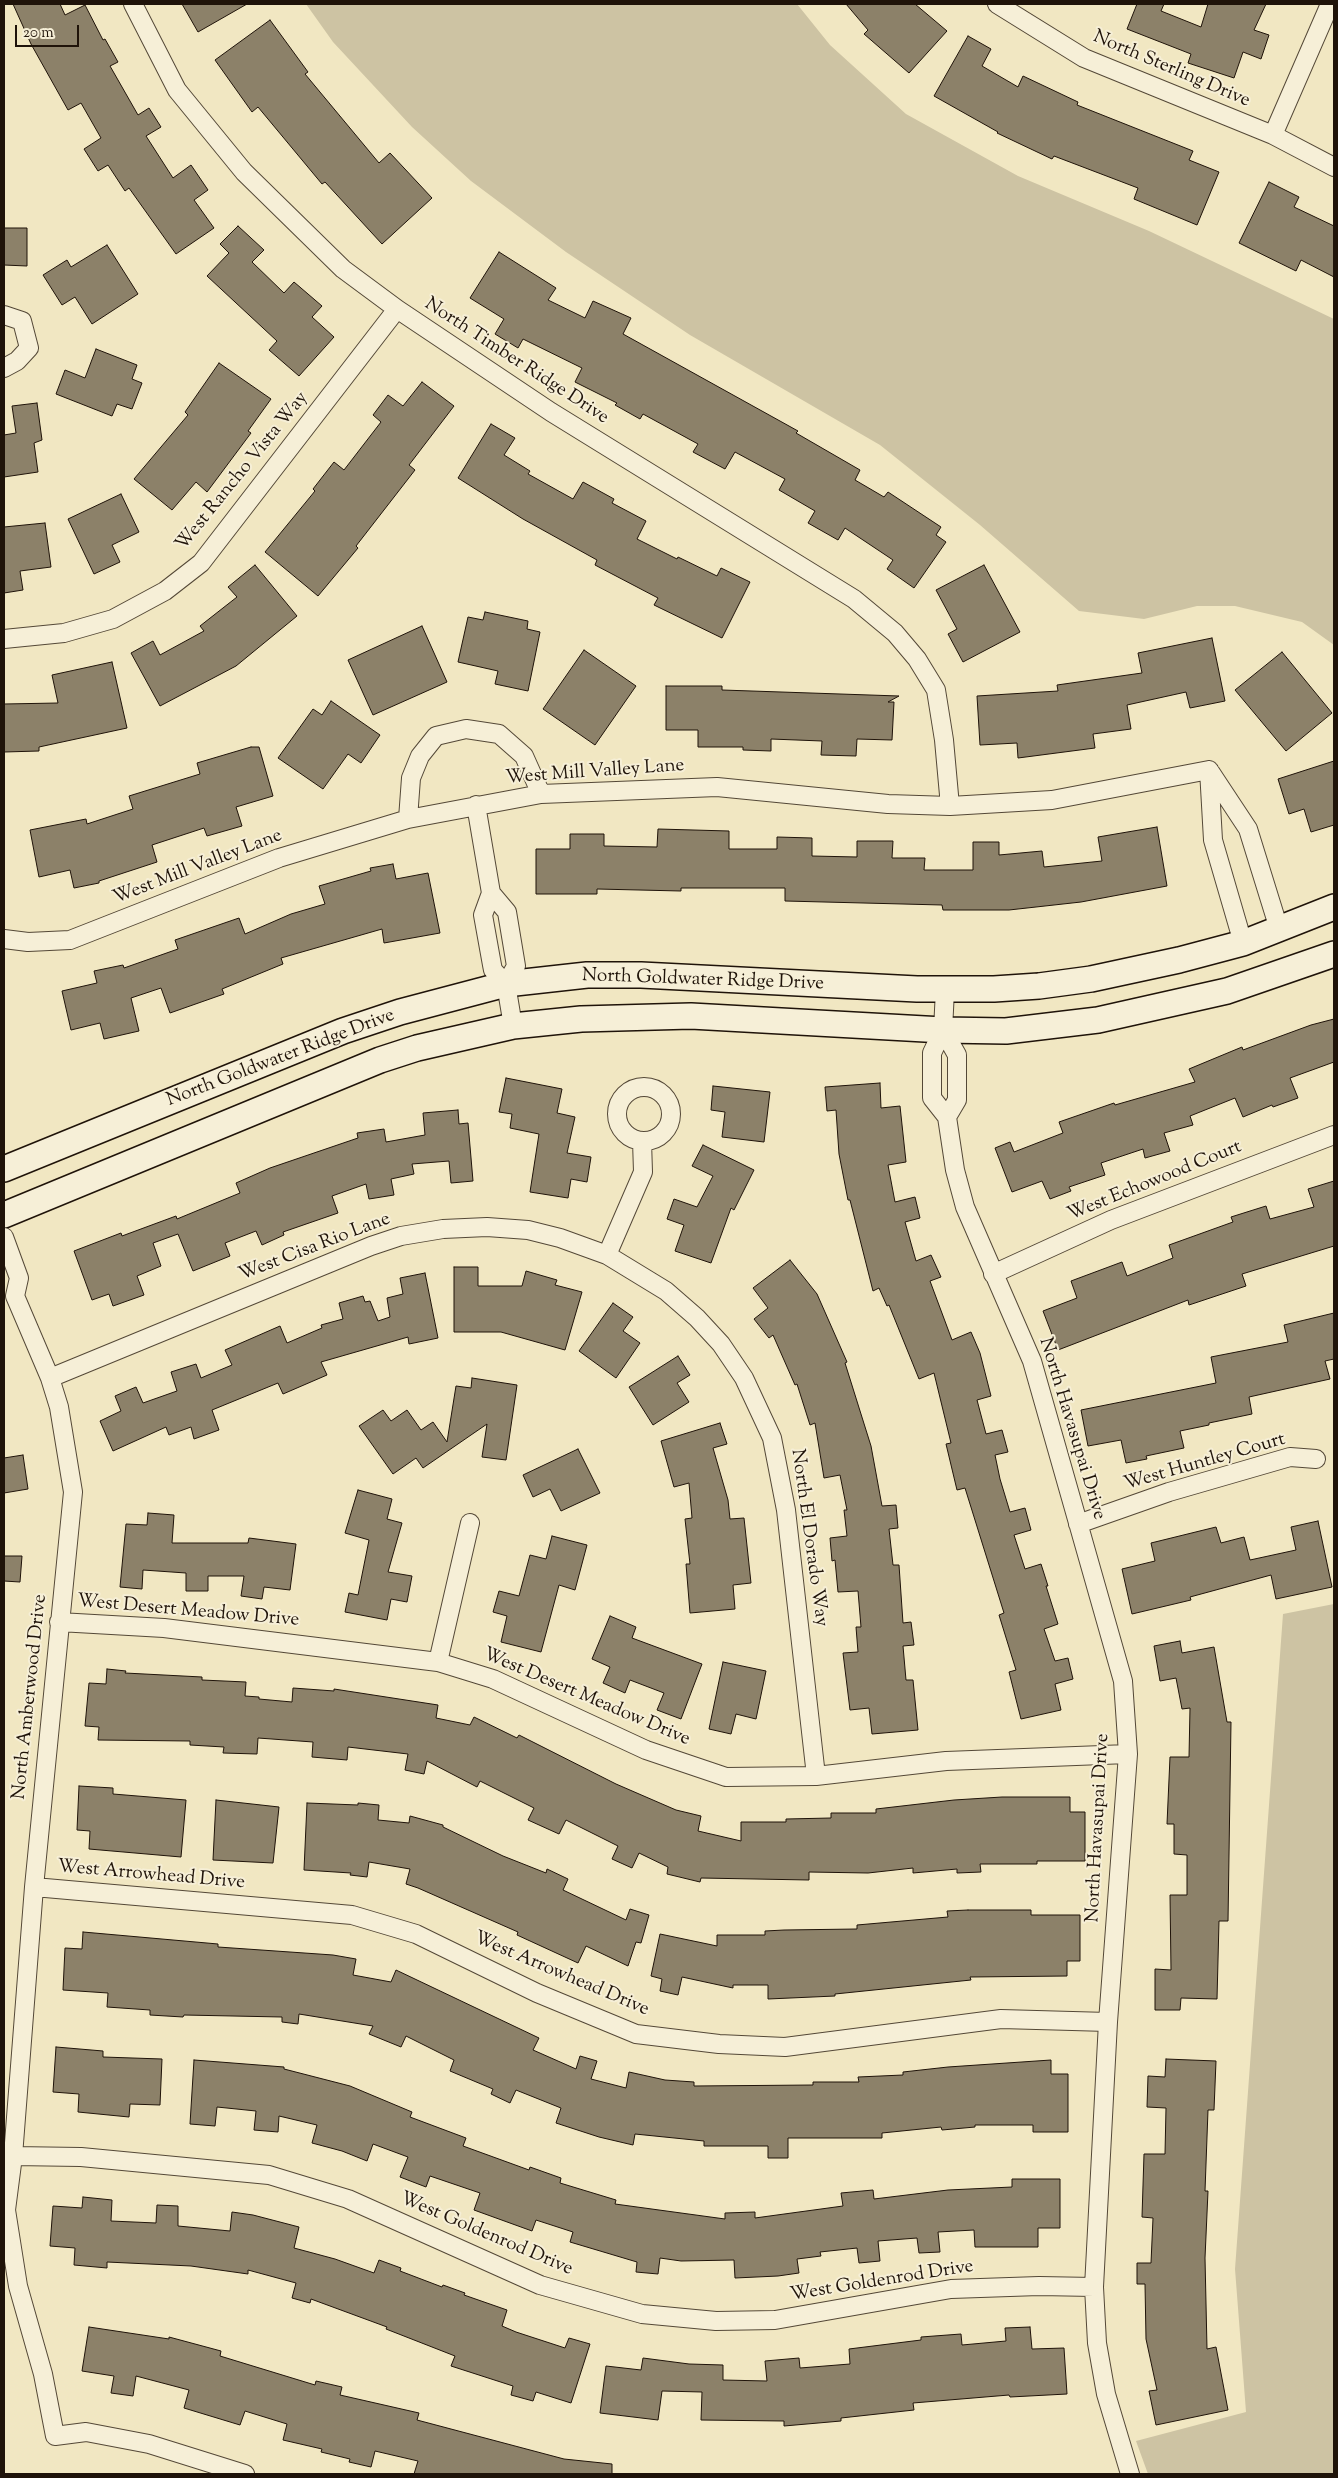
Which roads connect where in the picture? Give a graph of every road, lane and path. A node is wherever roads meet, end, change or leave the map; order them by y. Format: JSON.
{"nodes":[{"id":1,"x":133,"y":4,"type":"edge"},
{"id":2,"x":996,"y":4,"type":"edge"},
{"id":3,"x":1330,"y":4,"type":"edge"},
{"id":4,"x":1273,"y":136,"type":"junction"},
{"id":5,"x":1334,"y":166,"type":"edge"},
{"id":6,"x":398,"y":309,"type":"junction"},
{"id":7,"x":4,"y":315,"type":"edge"},
{"id":8,"x":4,"y":368,"type":"edge"},
{"id":9,"x":4,"y":640,"type":"edge"},
{"id":10,"x":1209,"y":770,"type":"junction"},
{"id":11,"x":541,"y":794,"type":"junction"},
{"id":12,"x":476,"y":805,"type":"junction"},
{"id":13,"x":950,"y":806,"type":"junction"},
{"id":14,"x":408,"y":818,"type":"junction"},
{"id":15,"x":491,"y":893,"type":"junction"},
{"id":16,"x":1334,"y":907,"type":"edge"},
{"id":17,"x":1279,"y":929,"type":"junction"},
{"id":18,"x":4,"y":939,"type":"edge"},
{"id":19,"x":1243,"y":943,"type":"junction"},
{"id":20,"x":1334,"y":954,"type":"edge"},
{"id":21,"x":506,"y":984,"type":"junction"},
{"id":22,"x":945,"y":990,"type":"junction"},
{"id":23,"x":514,"y":1026,"type":"junction"},
{"id":24,"x":943,"y":1030,"type":"junction"},
{"id":25,"x":947,"y":1117,"type":"junction"},
{"id":26,"x":1334,"y":1134,"type":"edge"},
{"id":27,"x":642,"y":1141,"type":"dead end"},
{"id":28,"x":4,"y":1169,"type":"edge"},
{"id":29,"x":4,"y":1215,"type":"edge"},
{"id":30,"x":4,"y":1236,"type":"edge"},
{"id":31,"x":607,"y":1254,"type":"junction"},
{"id":32,"x":993,"y":1274,"type":"junction"},
{"id":33,"x":10,"y":1293,"type":"edge"},
{"id":34,"x":50,"y":1378,"type":"junction"},
{"id":35,"x":1316,"y":1460,"type":"dead end"},
{"id":36,"x":470,"y":1523,"type":"dead end"},
{"id":37,"x":1078,"y":1524,"type":"junction"},
{"id":38,"x":59,"y":1622,"type":"junction"},
{"id":39,"x":438,"y":1662,"type":"junction"},
{"id":40,"x":1128,"y":1754,"type":"junction"},
{"id":41,"x":816,"y":1776,"type":"junction"},
{"id":42,"x":34,"y":1887,"type":"junction"},
{"id":43,"x":1108,"y":2022,"type":"junction"},
{"id":44,"x":13,"y":2156,"type":"junction"},
{"id":45,"x":1094,"y":2287,"type":"junction"},
{"id":46,"x":245,"y":2474,"type":"edge"},
{"id":47,"x":1130,"y":2474,"type":"edge"}],
"edges":[{"from":1,"to":6,"type":"street","name":"North Timber Ridge Drive"},
{"from":2,"to":4,"type":"street","name":"North Sterling Drive"},
{"from":3,"to":4,"type":"street"},
{"from":4,"to":5,"type":"street","name":"North Sterling Drive"},
{"from":6,"to":9,"type":"street","name":"West Rancho Vista Way"},
{"from":6,"to":13,"type":"street","name":"North Timber Ridge Drive"},
{"from":7,"to":8,"type":"street"},
{"from":10,"to":13,"type":"street","name":"West Mill Valley Lane"},
{"from":10,"to":17,"type":"street"},
{"from":10,"to":19,"type":"street"},
{"from":11,"to":12,"type":"street","name":"West Mill Valley Lane"},
{"from":11,"to":13,"type":"street","name":"West Mill Valley Lane"},
{"from":11,"to":14,"type":"street"},
{"from":12,"to":14,"type":"street","name":"West Mill Valley Lane"},
{"from":12,"to":15,"type":"street"},
{"from":14,"to":18,"type":"street","name":"West Mill Valley Lane"},
{"from":15,"to":21,"type":"street"},
{"from":15,"to":21,"type":"street"},
{"from":16,"to":17,"type":"street","name":"North Goldwater Ridge Drive"},
{"from":17,"to":19,"type":"street","name":"North Goldwater Ridge Drive"},
{"from":19,"to":22,"type":"street","name":"North Goldwater Ridge Drive"},
{"from":20,"to":24,"type":"street","name":"North Goldwater Ridge Drive"},
{"from":21,"to":22,"type":"street","name":"North Goldwater Ridge Drive"},
{"from":21,"to":23,"type":"street"},
{"from":21,"to":28,"type":"street","name":"North Goldwater Ridge Drive"},
{"from":22,"to":24,"type":"street","name":"North Havasupai Drive"},
{"from":23,"to":24,"type":"street","name":"North Goldwater Ridge Drive"},
{"from":23,"to":29,"type":"street","name":"North Goldwater Ridge Drive"},
{"from":24,"to":25,"type":"street"},
{"from":24,"to":25,"type":"street","name":"North Havasupai Drive"},
{"from":25,"to":32,"type":"street","name":"North Havasupai Drive"},
{"from":26,"to":32,"type":"street","name":"West Echowood Court"},
{"from":27,"to":31,"type":"street"},
{"from":30,"to":33,"type":"street","name":"North Amberwood Drive"},
{"from":31,"to":34,"type":"street","name":"West Cisa Rio Lane"},
{"from":31,"to":41,"type":"street","name":"North El Dorado Way"},
{"from":32,"to":37,"type":"street","name":"North Havasupai Drive"},
{"from":33,"to":34,"type":"street","name":"North Amberwood Drive"},
{"from":34,"to":38,"type":"street","name":"North Amberwood Drive"},
{"from":35,"to":37,"type":"street","name":"West Huntley Court"},
{"from":36,"to":39,"type":"street"},
{"from":37,"to":40,"type":"street","name":"North Havasupai Drive"},
{"from":38,"to":39,"type":"street","name":"West Desert Meadow Drive"},
{"from":38,"to":42,"type":"street","name":"North Amberwood Drive"},
{"from":39,"to":41,"type":"street","name":"West Desert Meadow Drive"},
{"from":40,"to":41,"type":"street","name":"West Desert Meadow Drive"},
{"from":40,"to":43,"type":"street","name":"North Havasupai Drive"},
{"from":42,"to":43,"type":"street","name":"West Arrowhead Drive"},
{"from":42,"to":44,"type":"street","name":"North Amberwood Drive"},
{"from":43,"to":45,"type":"street","name":"North Havasupai Drive"},
{"from":44,"to":45,"type":"street","name":"West Goldenrod Drive"},
{"from":44,"to":46,"type":"street","name":"North Amberwood Drive"},
{"from":45,"to":47,"type":"street","name":"North Havasupai Drive"}]}
